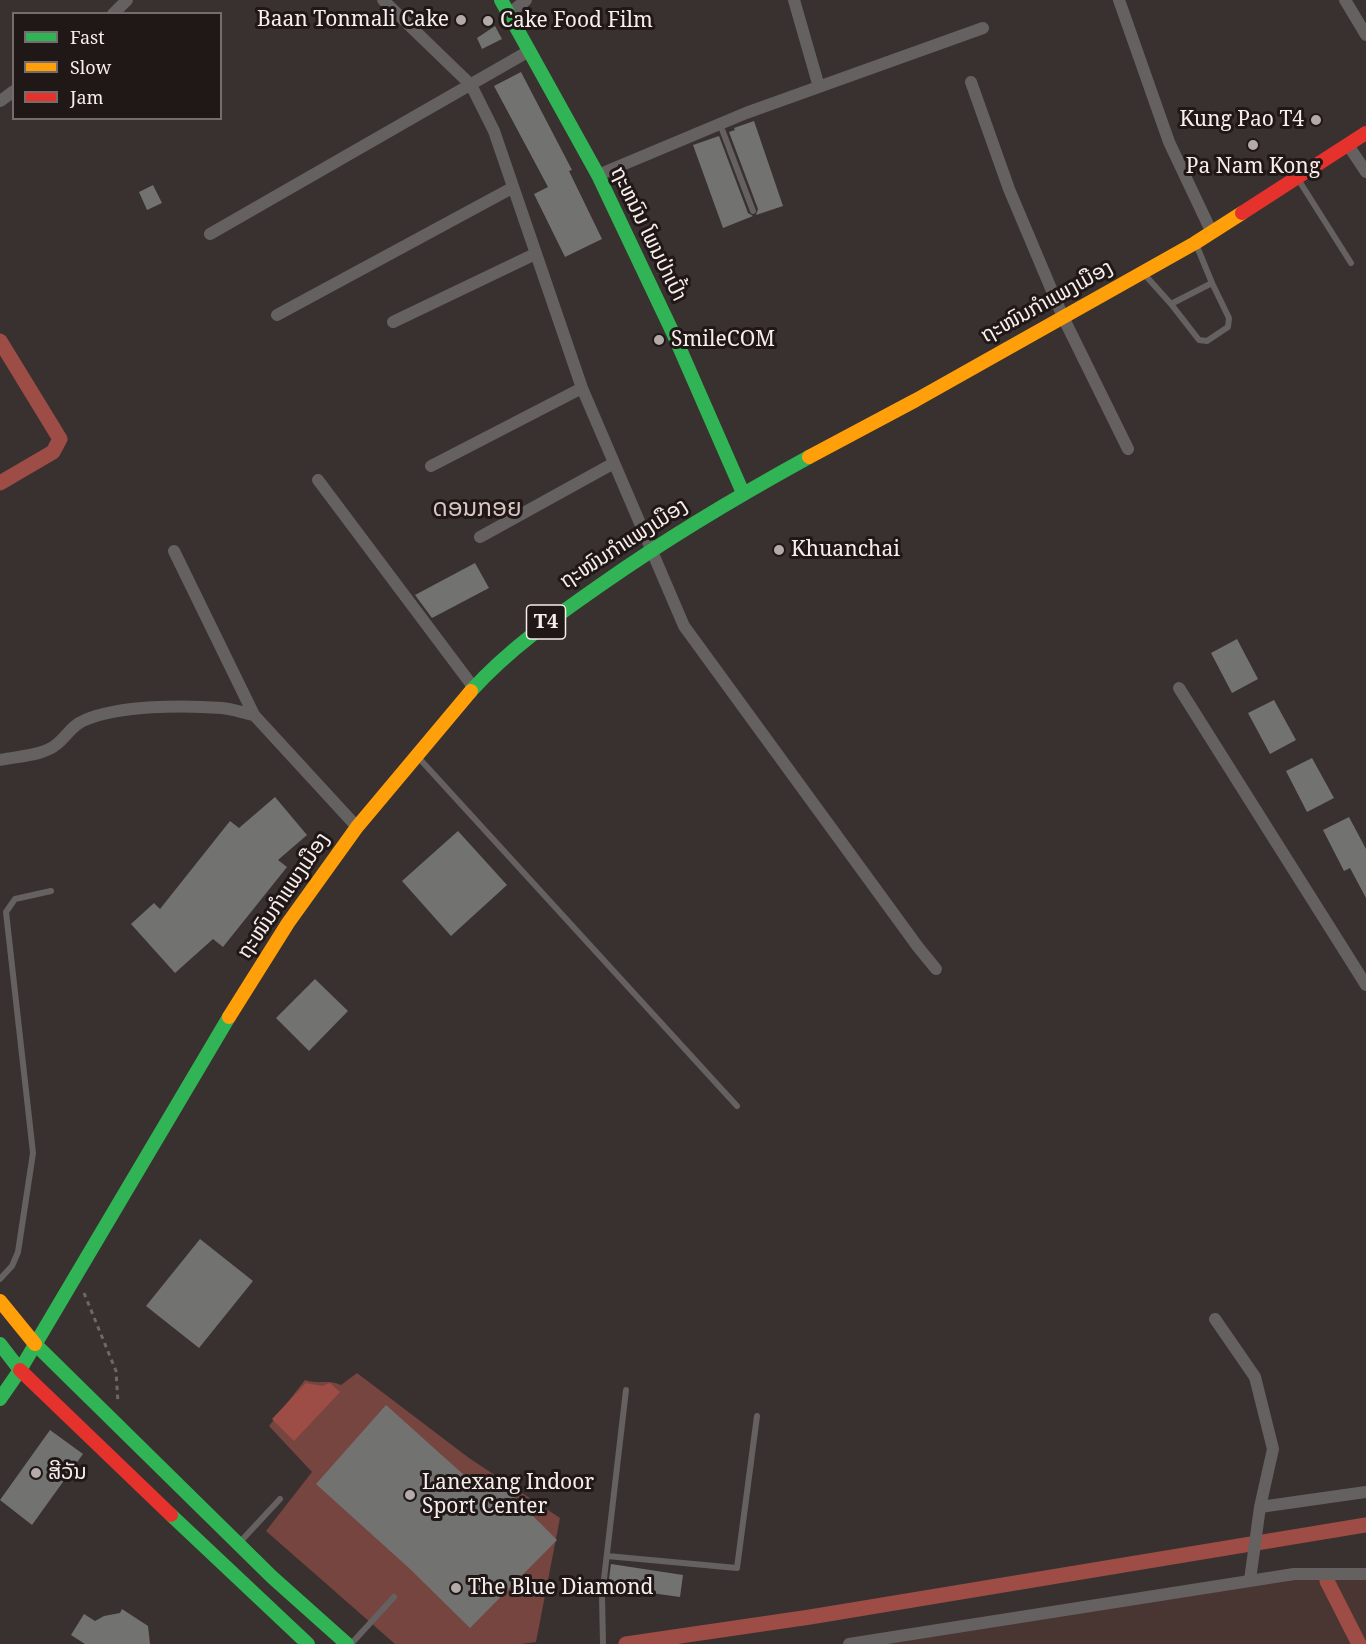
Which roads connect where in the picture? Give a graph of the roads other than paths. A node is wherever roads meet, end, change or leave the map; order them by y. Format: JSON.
{"nodes":[{"id":1,"x":127,"y":0,"type":"edge"},
{"id":2,"x":383,"y":0,"type":"edge"},
{"id":3,"x":501,"y":0,"type":"edge"},
{"id":4,"x":526,"y":0,"type":"edge"},
{"id":5,"x":794,"y":0,"type":"edge"},
{"id":6,"x":1119,"y":0,"type":"edge"},
{"id":7,"x":1345,"y":0,"type":"edge"},
{"id":8,"x":114,"y":12,"type":"edge"},
{"id":9,"x":509,"y":14,"type":"junction"},
{"id":10,"x":983,"y":28,"type":"dead end"},
{"id":11,"x":1366,"y":35,"type":"edge"},
{"id":12,"x":529,"y":51,"type":"junction"},
{"id":13,"x":971,"y":82,"type":"dead end"},
{"id":14,"x":471,"y":85,"type":"junction"},
{"id":15,"x":819,"y":87,"type":"junction"},
{"id":16,"x":720,"y":124,"type":"junction"},
{"id":17,"x":1366,"y":134,"type":"edge"},
{"id":18,"x":1348,"y":145,"type":"junction"},
{"id":19,"x":1366,"y":172,"type":"edge"},
{"id":20,"x":598,"y":175,"type":"junction"},
{"id":21,"x":1297,"y":178,"type":"junction"},
{"id":22,"x":512,"y":188,"type":"junction"},
{"id":23,"x":753,"y":211,"type":"dead end"},
{"id":24,"x":1212,"y":233,"type":"junction"},
{"id":25,"x":210,"y":234,"type":"dead end"},
{"id":26,"x":1196,"y":243,"type":"junction"},
{"id":27,"x":535,"y":254,"type":"junction"},
{"id":28,"x":1351,"y":263,"type":"dead end"},
{"id":29,"x":1143,"y":273,"type":"junction"},
{"id":30,"x":1212,"y":283,"type":"junction"},
{"id":31,"x":1172,"y":304,"type":"junction"},
{"id":32,"x":277,"y":315,"type":"dead end"},
{"id":33,"x":1063,"y":317,"type":"junction"},
{"id":34,"x":393,"y":322,"type":"dead end"},
{"id":35,"x":582,"y":388,"type":"junction"},
{"id":36,"x":1128,"y":449,"type":"dead end"},
{"id":37,"x":614,"y":463,"type":"junction"},
{"id":38,"x":431,"y":466,"type":"dead end"},
{"id":39,"x":318,"y":480,"type":"dead end"},
{"id":40,"x":743,"y":493,"type":"junction"},
{"id":41,"x":480,"y":537,"type":"dead end"},
{"id":42,"x":652,"y":549,"type":"junction"},
{"id":43,"x":174,"y":551,"type":"dead end"},
{"id":44,"x":474,"y":688,"type":"junction"},
{"id":45,"x":1179,"y":688,"type":"dead end"},
{"id":46,"x":254,"y":715,"type":"junction"},
{"id":47,"x":416,"y":755,"type":"junction"},
{"id":48,"x":0,"y":760,"type":"edge"},
{"id":49,"x":357,"y":827,"type":"junction"},
{"id":50,"x":51,"y":891,"type":"dead end"},
{"id":51,"x":936,"y":969,"type":"dead end"},
{"id":52,"x":1366,"y":985,"type":"edge"},
{"id":53,"x":737,"y":1106,"type":"dead end"},
{"id":54,"x":0,"y":1279,"type":"edge"},
{"id":55,"x":0,"y":1301,"type":"edge"},
{"id":56,"x":1215,"y":1319,"type":"dead end"},
{"id":57,"x":0,"y":1344,"type":"edge"},
{"id":58,"x":35,"y":1344,"type":"junction"},
{"id":59,"x":20,"y":1370,"type":"junction"},
{"id":60,"x":626,"y":1390,"type":"dead end"},
{"id":61,"x":0,"y":1400,"type":"edge"},
{"id":62,"x":757,"y":1416,"type":"dead end"},
{"id":63,"x":1366,"y":1492,"type":"edge"},
{"id":64,"x":279,"y":1499,"type":"dead end"},
{"id":65,"x":1260,"y":1507,"type":"junction"},
{"id":66,"x":238,"y":1544,"type":"junction"},
{"id":67,"x":607,"y":1556,"type":"junction"},
{"id":68,"x":1366,"y":1574,"type":"edge"},
{"id":69,"x":1250,"y":1580,"type":"junction"},
{"id":70,"x":394,"y":1597,"type":"dead end"},
{"id":71,"x":308,"y":1644,"type":"edge"},
{"id":72,"x":349,"y":1644,"type":"edge"},
{"id":73,"x":603,"y":1644,"type":"edge"},
{"id":74,"x":849,"y":1644,"type":"edge"}],
"edges":[{"from":1,"to":8,"type":"street"},
{"from":2,"to":14,"type":"street"},
{"from":3,"to":9,"type":"main road","name":"ຖະຫນົນ ໂພນປ່າເປົ້າ"},
{"from":4,"to":9,"type":"street"},
{"from":5,"to":15,"type":"street"},
{"from":6,"to":24,"type":"street"},
{"from":7,"to":11,"type":"street"},
{"from":9,"to":12,"type":"main road","name":"ຖະຫນົນ ໂພນປ່າເປົ້າ"},
{"from":10,"to":15,"type":"street"},
{"from":12,"to":14,"type":"street"},
{"from":12,"to":20,"type":"main road","name":"ຖະຫນົນ ໂພນປ່າເປົ້າ"},
{"from":13,"to":33,"type":"street"},
{"from":14,"to":22,"type":"street"},
{"from":14,"to":25,"type":"street"},
{"from":15,"to":16,"type":"street"},
{"from":16,"to":20,"type":"street"},
{"from":16,"to":23,"type":"lane"},
{"from":17,"to":18,"type":"main road","name":"ຖະໜົນກຳແພງເມືອງ","number":"T4"},
{"from":18,"to":19,"type":"street"},
{"from":18,"to":21,"type":"main road","name":"ຖະໜົນກຳແພງເມືອງ","number":"T4"},
{"from":20,"to":40,"type":"main road","name":"ຖະຫນົນ ໂພນປ່າເປົ້າ"},
{"from":21,"to":24,"type":"main road","name":"ຖະໜົນກຳແພງເມືອງ","number":"T4"},
{"from":21,"to":28,"type":"lane"},
{"from":22,"to":27,"type":"street"},
{"from":22,"to":32,"type":"street"},
{"from":24,"to":26,"type":"main road","name":"ຖະໜົນກຳແພງເມືອງ","number":"T4"},
{"from":26,"to":29,"type":"main road","name":"ຖະໜົນກຳແພງເມືອງ","number":"T4"},
{"from":26,"to":30,"type":"lane"},
{"from":27,"to":34,"type":"street"},
{"from":27,"to":35,"type":"street"},
{"from":29,"to":31,"type":"lane"},
{"from":29,"to":33,"type":"main road","name":"ຖະໜົນກຳແພງເມືອງ","number":"T4"},
{"from":30,"to":31,"type":"lane"},
{"from":30,"to":31,"type":"lane"},
{"from":33,"to":36,"type":"street"},
{"from":33,"to":40,"type":"main road","name":"ຖະໜົນກຳແພງເມືອງ","number":"T4"},
{"from":35,"to":37,"type":"street"},
{"from":35,"to":38,"type":"street"},
{"from":37,"to":41,"type":"street"},
{"from":37,"to":42,"type":"street"},
{"from":39,"to":44,"type":"street"},
{"from":40,"to":42,"type":"main road","name":"ຖະໜົນກຳແພງເມືອງ","number":"T4"},
{"from":42,"to":44,"type":"main road","name":"ຖະໜົນກຳແພງເມືອງ","number":"T4"},
{"from":42,"to":51,"type":"street"},
{"from":43,"to":46,"type":"street"},
{"from":44,"to":47,"type":"main road","name":"ຖະໜົນກຳແພງເມືອງ","number":"T4"},
{"from":45,"to":52,"type":"street"},
{"from":46,"to":48,"type":"street"},
{"from":46,"to":49,"type":"street"},
{"from":47,"to":49,"type":"main road","name":"ຖະໜົນກຳແພງເມືອງ","number":"T4"},
{"from":47,"to":53,"type":"lane"},
{"from":49,"to":58,"type":"main road","name":"ຖະໜົນກຳແພງເມືອງ","number":"T4"},
{"from":50,"to":54,"type":"lane"},
{"from":55,"to":58,"type":"main road"},
{"from":56,"to":65,"type":"street"},
{"from":57,"to":59,"type":"main road"},
{"from":58,"to":59,"type":"main road","name":"ຖະໜົນກຳແພງເມືອງ","number":"T4"},
{"from":58,"to":66,"type":"main road"},
{"from":59,"to":61,"type":"main road","name":"ຖະໜົນກຳແພງເມືອງ","number":"T4"},
{"from":59,"to":71,"type":"main road"},
{"from":60,"to":67,"type":"lane"},
{"from":62,"to":67,"type":"lane"},
{"from":63,"to":65,"type":"street"},
{"from":64,"to":66,"type":"lane"},
{"from":65,"to":69,"type":"street"},
{"from":66,"to":72,"type":"main road"},
{"from":67,"to":73,"type":"lane"},
{"from":68,"to":69,"type":"street"},
{"from":69,"to":74,"type":"street"},
{"from":70,"to":72,"type":"lane"}]}
